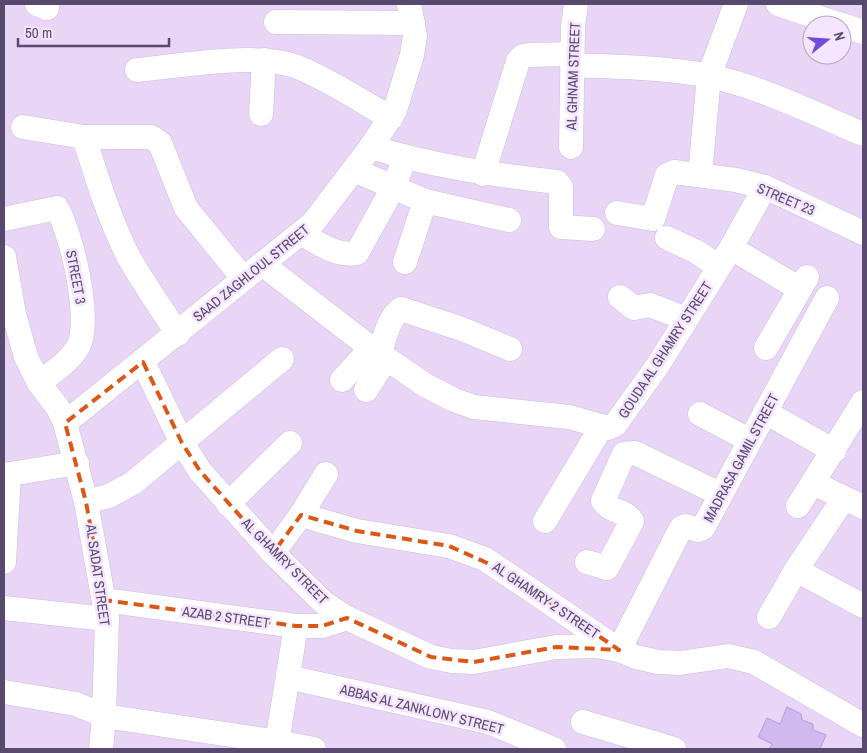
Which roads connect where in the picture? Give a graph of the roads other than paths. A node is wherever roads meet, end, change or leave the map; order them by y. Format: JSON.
{"nodes":[{"id":1,"x":576,"y":4,"type":"edge"},
{"id":2,"x":736,"y":4,"type":"edge"},
{"id":3,"x":778,"y":4,"type":"edge"},
{"id":4,"x":411,"y":14,"type":"edge"},
{"id":5,"x":812,"y":15,"type":"edge"},
{"id":6,"x":276,"y":22,"type":"dead end"},
{"id":7,"x":264,"y":60,"type":"junction"},
{"id":8,"x":572,"y":60,"type":"junction"},
{"id":9,"x":137,"y":70,"type":"dead end"},
{"id":10,"x":709,"y":76,"type":"junction"},
{"id":11,"x":261,"y":114,"type":"dead end"},
{"id":12,"x":391,"y":118,"type":"junction"},
{"id":13,"x":23,"y":127,"type":"dead end"},
{"id":14,"x":863,"y":134,"type":"edge"},
{"id":15,"x":84,"y":137,"type":"junction"},
{"id":16,"x":371,"y":147,"type":"junction"},
{"id":17,"x":571,"y":147,"type":"dead end"},
{"id":18,"x":406,"y":158,"type":"junction"},
{"id":19,"x":354,"y":170,"type":"junction"},
{"id":20,"x":483,"y":174,"type":"junction"},
{"id":21,"x":700,"y":175,"type":"junction"},
{"id":22,"x":393,"y":188,"type":"junction"},
{"id":23,"x":765,"y":188,"type":"junction"},
{"id":24,"x":425,"y":201,"type":"junction"},
{"id":25,"x":617,"y":212,"type":"dead end"},
{"id":26,"x":4,"y":220,"type":"edge"},
{"id":27,"x":509,"y":220,"type":"dead end"},
{"id":28,"x":592,"y":229,"type":"dead end"},
{"id":29,"x":863,"y":233,"type":"edge"},
{"id":30,"x":302,"y":234,"type":"junction"},
{"id":31,"x":667,"y":238,"type":"dead end"},
{"id":32,"x":4,"y":257,"type":"edge"},
{"id":33,"x":725,"y":257,"type":"junction"},
{"id":34,"x":405,"y":262,"type":"dead end"},
{"id":35,"x":262,"y":264,"type":"junction"},
{"id":36,"x":243,"y":278,"type":"junction"},
{"id":37,"x":620,"y":297,"type":"dead end"},
{"id":38,"x":827,"y":298,"type":"dead end"},
{"id":39,"x":686,"y":319,"type":"junction"},
{"id":40,"x":178,"y":334,"type":"junction"},
{"id":41,"x":766,"y":348,"type":"dead end"},
{"id":42,"x":510,"y":349,"type":"dead end"},
{"id":43,"x":379,"y":354,"type":"junction"},
{"id":44,"x":282,"y":359,"type":"dead end"},
{"id":45,"x":143,"y":362,"type":"junction"},
{"id":46,"x":342,"y":380,"type":"dead end"},
{"id":47,"x":38,"y":383,"type":"junction"},
{"id":48,"x":366,"y":390,"type":"dead end"},
{"id":49,"x":863,"y":402,"type":"edge"},
{"id":50,"x":765,"y":412,"type":"junction"},
{"id":51,"x":700,"y":414,"type":"dead end"},
{"id":52,"x":65,"y":423,"type":"junction"},
{"id":53,"x":602,"y":426,"type":"junction"},
{"id":54,"x":749,"y":440,"type":"junction"},
{"id":55,"x":182,"y":443,"type":"junction"},
{"id":56,"x":290,"y":443,"type":"dead end"},
{"id":57,"x":834,"y":451,"type":"junction"},
{"id":58,"x":77,"y":463,"type":"junction"},
{"id":59,"x":6,"y":474,"type":"edge"},
{"id":60,"x":326,"y":474,"type":"dead end"},
{"id":61,"x":813,"y":482,"type":"junction"},
{"id":62,"x":720,"y":494,"type":"junction"},
{"id":63,"x":86,"y":502,"type":"junction"},
{"id":64,"x":854,"y":502,"type":"edge"},
{"id":65,"x":228,"y":504,"type":"junction"},
{"id":66,"x":798,"y":506,"type":"dead end"},
{"id":67,"x":301,"y":515,"type":"junction"},
{"id":68,"x":545,"y":521,"type":"dead end"},
{"id":69,"x":273,"y":553,"type":"junction"},
{"id":70,"x":4,"y":562,"type":"edge"},
{"id":71,"x":588,"y":562,"type":"dead end"},
{"id":72,"x":796,"y":570,"type":"junction"},
{"id":73,"x":863,"y":606,"type":"edge"},
{"id":74,"x":4,"y":608,"type":"edge"},
{"id":75,"x":105,"y":609,"type":"junction"},
{"id":76,"x":769,"y":617,"type":"dead end"},
{"id":77,"x":348,"y":618,"type":"junction"},
{"id":78,"x":296,"y":626,"type":"junction"},
{"id":79,"x":619,"y":650,"type":"junction"},
{"id":80,"x":288,"y":677,"type":"junction"},
{"id":81,"x":4,"y":692,"type":"edge"},
{"id":82,"x":104,"y":716,"type":"junction"},
{"id":83,"x":583,"y":722,"type":"dead end"},
{"id":84,"x":863,"y":724,"type":"edge"},
{"id":85,"x":277,"y":745,"type":"edge"},
{"id":86,"x":101,"y":749,"type":"edge"},
{"id":87,"x":314,"y":749,"type":"edge"},
{"id":88,"x":554,"y":749,"type":"edge"},
{"id":89,"x":674,"y":749,"type":"edge"}],
"edges":[{"from":1,"to":8,"type":"street","name":"AL GHNAM STREET"},
{"from":2,"to":10,"type":"street"},
{"from":3,"to":5,"type":"street"},
{"from":4,"to":6,"type":"street"},
{"from":4,"to":12,"type":"street","name":"SAAD ZAGHLOUL STREET"},
{"from":7,"to":9,"type":"street"},
{"from":7,"to":11,"type":"street"},
{"from":7,"to":12,"type":"street"},
{"from":8,"to":10,"type":"street"},
{"from":8,"to":17,"type":"street","name":"AL GHNAM STREET"},
{"from":8,"to":20,"type":"street"},
{"from":10,"to":14,"type":"street"},
{"from":10,"to":21,"type":"street"},
{"from":12,"to":16,"type":"street","name":"SAAD ZAGHLOUL STREET"},
{"from":13,"to":15,"type":"street"},
{"from":15,"to":36,"type":"street"},
{"from":15,"to":40,"type":"street"},
{"from":16,"to":18,"type":"street"},
{"from":16,"to":19,"type":"street","name":"SAAD ZAGHLOUL STREET"},
{"from":18,"to":20,"type":"street"},
{"from":18,"to":22,"type":"street"},
{"from":19,"to":22,"type":"street"},
{"from":19,"to":30,"type":"street","name":"SAAD ZAGHLOUL STREET"},
{"from":20,"to":28,"type":"street"},
{"from":21,"to":23,"type":"street","name":"STREET 23"},
{"from":21,"to":25,"type":"street","name":"STREET 23"},
{"from":22,"to":24,"type":"street"},
{"from":22,"to":30,"type":"street"},
{"from":23,"to":29,"type":"street","name":"STREET 23"},
{"from":23,"to":33,"type":"street","name":"GOUDA AL GHAMRY STREET"},
{"from":24,"to":27,"type":"street"},
{"from":24,"to":34,"type":"street"},
{"from":26,"to":47,"type":"street","name":"STREET 3"},
{"from":30,"to":35,"type":"street","name":"SAAD ZAGHLOUL STREET"},
{"from":31,"to":33,"type":"street"},
{"from":32,"to":47,"type":"street","name":"AL SADAT STREET"},
{"from":33,"to":39,"type":"street","name":"GOUDA AL GHAMRY STREET"},
{"from":33,"to":41,"type":"street"},
{"from":35,"to":36,"type":"street","name":"SAAD ZAGHLOUL STREET"},
{"from":35,"to":43,"type":"street","name":"GOUDA AL GHAMRY STREET"},
{"from":36,"to":40,"type":"street","name":"SAAD ZAGHLOUL STREET"},
{"from":37,"to":39,"type":"street"},
{"from":38,"to":50,"type":"street","name":"MADRASA GAMIL STREET"},
{"from":39,"to":53,"type":"street","name":"GOUDA AL GHAMRY STREET"},
{"from":40,"to":45,"type":"street","name":"SAAD ZAGHLOUL STREET"},
{"from":42,"to":43,"type":"street"},
{"from":43,"to":46,"type":"street"},
{"from":43,"to":48,"type":"street"},
{"from":43,"to":53,"type":"street","name":"GOUDA AL GHAMRY STREET"},
{"from":44,"to":55,"type":"street"},
{"from":45,"to":52,"type":"street","name":"SAAD ZAGHLOUL STREET"},
{"from":45,"to":55,"type":"street","name":"AL GHAMRY STREET"},
{"from":47,"to":52,"type":"street","name":"AL SADAT STREET"},
{"from":49,"to":57,"type":"street"},
{"from":50,"to":54,"type":"street","name":"MADRASA GAMIL STREET"},
{"from":50,"to":57,"type":"street"},
{"from":51,"to":54,"type":"street"},
{"from":52,"to":58,"type":"street","name":"AL SADAT STREET"},
{"from":53,"to":68,"type":"street"},
{"from":54,"to":62,"type":"street","name":"MADRASA GAMIL STREET"},
{"from":55,"to":63,"type":"street"},
{"from":55,"to":65,"type":"street","name":"AL GHAMRY STREET"},
{"from":56,"to":65,"type":"street"},
{"from":57,"to":61,"type":"street"},
{"from":58,"to":59,"type":"street"},
{"from":58,"to":63,"type":"street","name":"AL SADAT STREET"},
{"from":59,"to":70,"type":"street"},
{"from":60,"to":67,"type":"street"},
{"from":61,"to":64,"type":"street"},
{"from":61,"to":66,"type":"street"},
{"from":62,"to":71,"type":"street"},
{"from":62,"to":79,"type":"street","name":"MADRASA GAMIL STREET"},
{"from":63,"to":75,"type":"street","name":"AL SADAT STREET"},
{"from":64,"to":72,"type":"street"},
{"from":65,"to":69,"type":"street","name":"AL GHAMRY STREET"},
{"from":67,"to":69,"type":"street"},
{"from":67,"to":79,"type":"street","name":"AL GHAMRY 2 STREET"},
{"from":69,"to":77,"type":"street","name":"AL GHAMRY STREET"},
{"from":72,"to":73,"type":"street"},
{"from":72,"to":76,"type":"street"},
{"from":74,"to":75,"type":"street","name":"AZAB 2 STREET"},
{"from":75,"to":78,"type":"street","name":"AZAB 2 STREET"},
{"from":75,"to":82,"type":"street","name":"AL SADAT STREET"},
{"from":77,"to":78,"type":"street","name":"AZAB 2 STREET"},
{"from":77,"to":79,"type":"street","name":"AL GHAMRY STREET"},
{"from":78,"to":80,"type":"street"},
{"from":79,"to":84,"type":"street","name":"AL GHAMRY 2 STREET"},
{"from":80,"to":85,"type":"street"},
{"from":80,"to":88,"type":"street","name":"ABBAS AL ZANKLONY STREET"},
{"from":81,"to":82,"type":"street"},
{"from":82,"to":85,"type":"street"},
{"from":82,"to":86,"type":"street","name":"AL SADAT STREET"},
{"from":83,"to":89,"type":"street"},
{"from":85,"to":87,"type":"street"}]}
